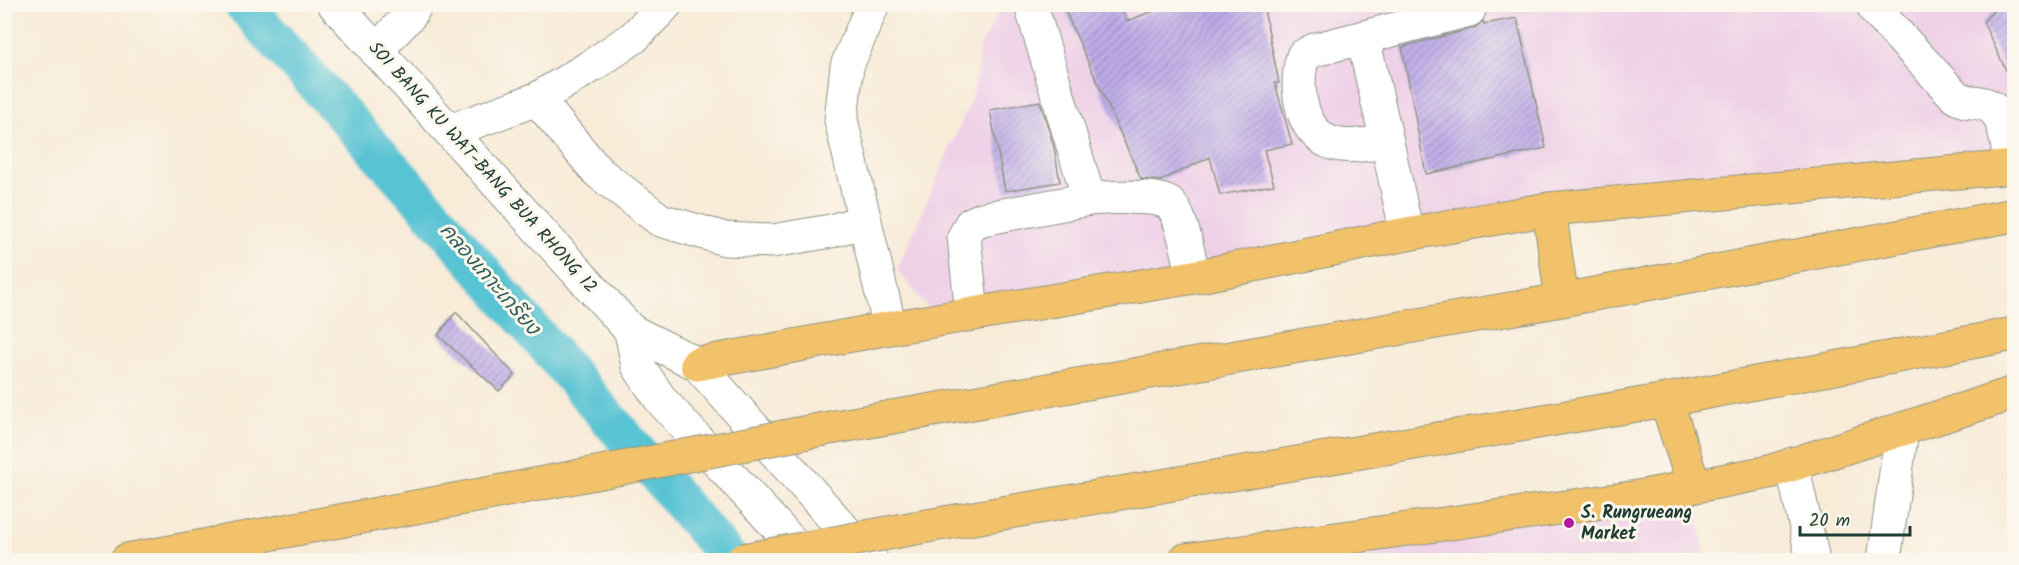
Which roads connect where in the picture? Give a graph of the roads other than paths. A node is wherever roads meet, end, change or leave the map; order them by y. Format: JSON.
{"nodes":[{"id":1,"x":334,"y":4,"type":"edge"},
{"id":2,"x":416,"y":4,"type":"edge"},
{"id":3,"x":666,"y":4,"type":"edge"},
{"id":4,"x":873,"y":4,"type":"edge"},
{"id":5,"x":1469,"y":10,"type":"dead end"},
{"id":6,"x":1875,"y":10,"type":"dead end"},
{"id":7,"x":1034,"y":12,"type":"dead end"},
{"id":8,"x":1363,"y":38,"type":"junction"},
{"id":9,"x":376,"y":51,"type":"junction"},
{"id":10,"x":537,"y":99,"type":"junction"},
{"id":11,"x":450,"y":131,"type":"junction"},
{"id":12,"x":1387,"y":142,"type":"junction"},
{"id":13,"x":2013,"y":167,"type":"edge"},
{"id":14,"x":1089,"y":198,"type":"junction"},
{"id":15,"x":1549,"y":209,"type":"junction"},
{"id":16,"x":2014,"y":215,"type":"edge"},
{"id":17,"x":865,"y":221,"type":"junction"},
{"id":18,"x":1407,"y":234,"type":"junction"},
{"id":19,"x":1194,"y":277,"type":"junction"},
{"id":20,"x":1562,"y":300,"type":"junction"},
{"id":21,"x":972,"y":314,"type":"junction"},
{"id":22,"x":890,"y":328,"type":"junction"},
{"id":23,"x":631,"y":331,"type":"junction"},
{"id":24,"x":2014,"y":334,"type":"edge"},
{"id":25,"x":697,"y":364,"type":"junction"},
{"id":26,"x":2014,"y":393,"type":"edge"},
{"id":27,"x":1666,"y":400,"type":"junction"},
{"id":28,"x":1902,"y":429,"type":"junction"},
{"id":29,"x":1792,"y":464,"type":"junction"},
{"id":30,"x":1694,"y":486,"type":"junction"},
{"id":31,"x":127,"y":561,"type":"edge"},
{"id":32,"x":743,"y":561,"type":"edge"},
{"id":33,"x":808,"y":561,"type":"edge"},
{"id":34,"x":871,"y":561,"type":"edge"},
{"id":35,"x":1185,"y":561,"type":"edge"},
{"id":36,"x":1813,"y":561,"type":"edge"},
{"id":37,"x":1884,"y":561,"type":"edge"}],
"edges":[{"from":1,"to":9,"type":"street","name":"SOI BANG KU WAT-BANG BUA RHONG 12"},
{"from":2,"to":9,"type":"street"},
{"from":3,"to":10,"type":"street"},
{"from":4,"to":17,"type":"street"},
{"from":5,"to":8,"type":"street"},
{"from":6,"to":13,"type":"street"},
{"from":7,"to":14,"type":"street"},
{"from":8,"to":12,"type":"street"},
{"from":8,"to":12,"type":"street"},
{"from":9,"to":11,"type":"street","name":"SOI BANG KU WAT-BANG BUA RHONG 12"},
{"from":10,"to":11,"type":"street"},
{"from":10,"to":17,"type":"street"},
{"from":11,"to":23,"type":"street","name":"SOI BANG KU WAT-BANG BUA RHONG 12"},
{"from":12,"to":18,"type":"street"},
{"from":13,"to":15,"type":"main road"},
{"from":14,"to":19,"type":"street"},
{"from":14,"to":21,"type":"street"},
{"from":15,"to":18,"type":"main road"},
{"from":15,"to":20,"type":"main road"},
{"from":16,"to":20,"type":"main road"},
{"from":17,"to":22,"type":"street"},
{"from":18,"to":19,"type":"main road"},
{"from":19,"to":21,"type":"main road"},
{"from":20,"to":31,"type":"main road","bridge":true},
{"from":21,"to":22,"type":"main road"},
{"from":22,"to":25,"type":"main road"},
{"from":23,"to":25,"type":"street"},
{"from":23,"to":33,"type":"street"},
{"from":24,"to":27,"type":"main road"},
{"from":25,"to":34,"type":"street"},
{"from":26,"to":28,"type":"main road"},
{"from":27,"to":30,"type":"main road"},
{"from":27,"to":32,"type":"main road","bridge":true},
{"from":28,"to":29,"type":"main road"},
{"from":28,"to":37,"type":"street"},
{"from":29,"to":30,"type":"main road"},
{"from":29,"to":36,"type":"street"},
{"from":30,"to":35,"type":"main road"}]}
